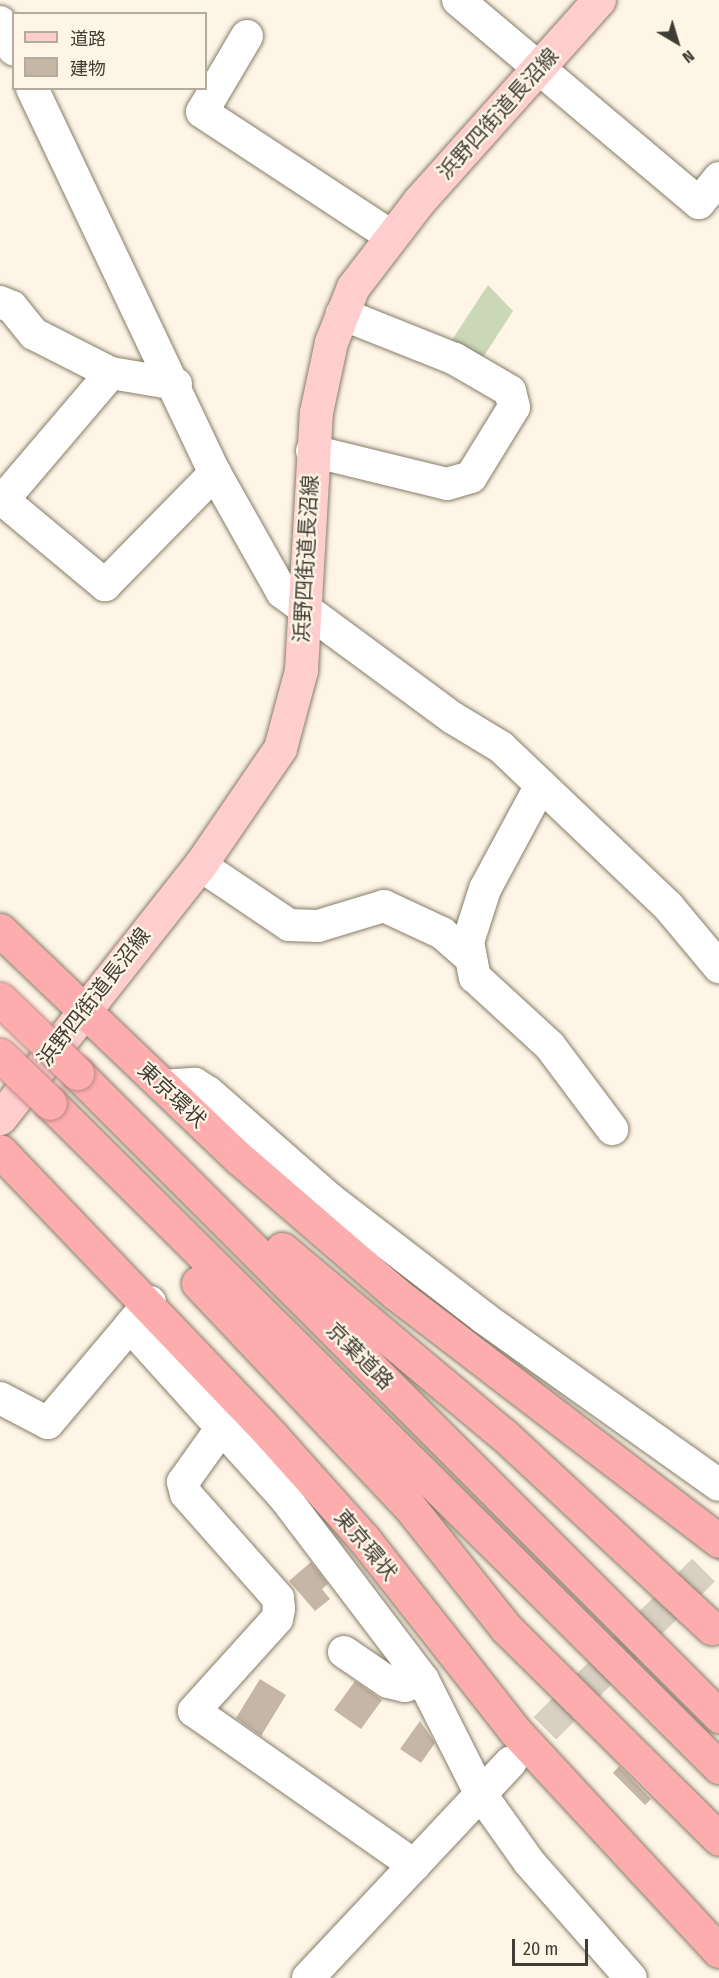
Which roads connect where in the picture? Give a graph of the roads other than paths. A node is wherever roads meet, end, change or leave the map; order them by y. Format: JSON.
{"nodes":[{"id":1,"x":458,"y":0,"type":"edge"},
{"id":2,"x":599,"y":0,"type":"edge"},
{"id":3,"x":0,"y":22,"type":"edge"},
{"id":4,"x":247,"y":36,"type":"dead end"},
{"id":5,"x":12,"y":46,"type":"edge"},
{"id":6,"x":539,"y":70,"type":"junction"},
{"id":7,"x":33,"y":90,"type":"edge"},
{"id":8,"x":719,"y":178,"type":"edge"},
{"id":9,"x":389,"y":236,"type":"junction"},
{"id":10,"x":0,"y":302,"type":"edge"},
{"id":11,"x":342,"y":314,"type":"junction"},
{"id":12,"x":111,"y":373,"type":"junction"},
{"id":13,"x":176,"y":384,"type":"junction"},
{"id":14,"x":312,"y":451,"type":"junction"},
{"id":15,"x":215,"y":473,"type":"junction"},
{"id":16,"x":303,"y":610,"type":"junction"},
{"id":17,"x":541,"y":785,"type":"junction"},
{"id":18,"x":200,"y":865,"type":"junction"},
{"id":19,"x":0,"y":930,"type":"edge"},
{"id":20,"x":471,"y":958,"type":"junction"},
{"id":21,"x":719,"y":967,"type":"edge"},
{"id":22,"x":0,"y":999,"type":"edge"},
{"id":23,"x":81,"y":1011,"type":"junction"},
{"id":24,"x":0,"y":1055,"type":"edge"},
{"id":25,"x":163,"y":1086,"type":"junction"},
{"id":26,"x":0,"y":1118,"type":"edge"},
{"id":27,"x":612,"y":1129,"type":"dead end"},
{"id":28,"x":93,"y":1148,"type":"junction"},
{"id":29,"x":0,"y":1151,"type":"edge"},
{"id":30,"x":164,"y":1160,"type":"junction"},
{"id":31,"x":140,"y":1314,"type":"junction"},
{"id":32,"x":0,"y":1398,"type":"edge"},
{"id":33,"x":222,"y":1426,"type":"junction"},
{"id":34,"x":620,"y":1462,"type":"junction"},
{"id":35,"x":719,"y":1485,"type":"edge"},
{"id":36,"x":719,"y":1518,"type":"edge"},
{"id":37,"x":719,"y":1541,"type":"edge"},
{"id":38,"x":712,"y":1628,"type":"dead end"},
{"id":39,"x":344,"y":1652,"type":"dead end"},
{"id":40,"x":423,"y":1680,"type":"junction"},
{"id":41,"x":719,"y":1716,"type":"edge"},
{"id":42,"x":511,"y":1762,"type":"tunnel mouth"},
{"id":43,"x":719,"y":1767,"type":"edge"},
{"id":44,"x":480,"y":1793,"type":"junction"},
{"id":45,"x":719,"y":1839,"type":"edge"},
{"id":46,"x":414,"y":1864,"type":"junction"},
{"id":47,"x":689,"y":1923,"type":"junction"},
{"id":48,"x":719,"y":1951,"type":"edge"},
{"id":49,"x":719,"y":1959,"type":"edge"},
{"id":50,"x":308,"y":1978,"type":"edge"},
{"id":51,"x":631,"y":1978,"type":"edge"}],
"edges":[{"from":1,"to":6,"type":"street"},
{"from":2,"to":6,"type":"main road","name":"浜野四街道長沼線"},
{"from":3,"to":5,"type":"street"},
{"from":4,"to":9,"type":"street"},
{"from":6,"to":8,"type":"street"},
{"from":6,"to":9,"type":"main road","name":"浜野四街道長沼線"},
{"from":7,"to":13,"type":"street"},
{"from":9,"to":11,"type":"main road","name":"浜野四街道長沼線"},
{"from":10,"to":12,"type":"street"},
{"from":11,"to":14,"type":"main road","name":"浜野四街道長沼線"},
{"from":11,"to":14,"type":"street"},
{"from":12,"to":13,"type":"street"},
{"from":12,"to":15,"type":"street"},
{"from":13,"to":15,"type":"street"},
{"from":14,"to":16,"type":"main road","name":"浜野四街道長沼線"},
{"from":15,"to":16,"type":"street"},
{"from":16,"to":17,"type":"street"},
{"from":16,"to":18,"type":"main road","name":"浜野四街道長沼線"},
{"from":17,"to":20,"type":"street"},
{"from":17,"to":21,"type":"street"},
{"from":18,"to":20,"type":"street"},
{"from":18,"to":23,"type":"main road","name":"浜野四街道長沼線"},
{"from":19,"to":23,"type":"highway","name":"東京環状"},
{"from":20,"to":27,"type":"street"},
{"from":22,"to":30,"type":"highway","name":"京葉道路","bridge":true},
{"from":23,"to":25,"type":"highway","name":"東京環状"},
{"from":23,"to":26,"type":"main road","name":"浜野四街道長沼線"},
{"from":24,"to":28,"type":"highway","name":"京葉道路","bridge":true},
{"from":25,"to":34,"type":"highway","name":"東京環状"},
{"from":25,"to":35,"type":"street"},
{"from":28,"to":43,"type":"highway","name":"京葉道路"},
{"from":28,"to":45,"type":"highway"},
{"from":29,"to":31,"type":"highway","name":"東京環状"},
{"from":30,"to":38,"type":"highway"},
{"from":30,"to":41,"type":"highway","name":"京葉道路"},
{"from":31,"to":32,"type":"street"},
{"from":31,"to":33,"type":"street"},
{"from":31,"to":47,"type":"highway","name":"東京環状"},
{"from":33,"to":40,"type":"street"},
{"from":33,"to":46,"type":"street"},
{"from":34,"to":36,"type":"highway"},
{"from":34,"to":37,"type":"highway","name":"東京環状"},
{"from":39,"to":40,"type":"street"},
{"from":40,"to":44,"type":"street"},
{"from":42,"to":44,"type":"street"},
{"from":44,"to":46,"type":"street"},
{"from":44,"to":51,"type":"street"},
{"from":46,"to":50,"type":"street"},
{"from":47,"to":48,"type":"highway","name":"東京環状"},
{"from":47,"to":49,"type":"highway"}]}
